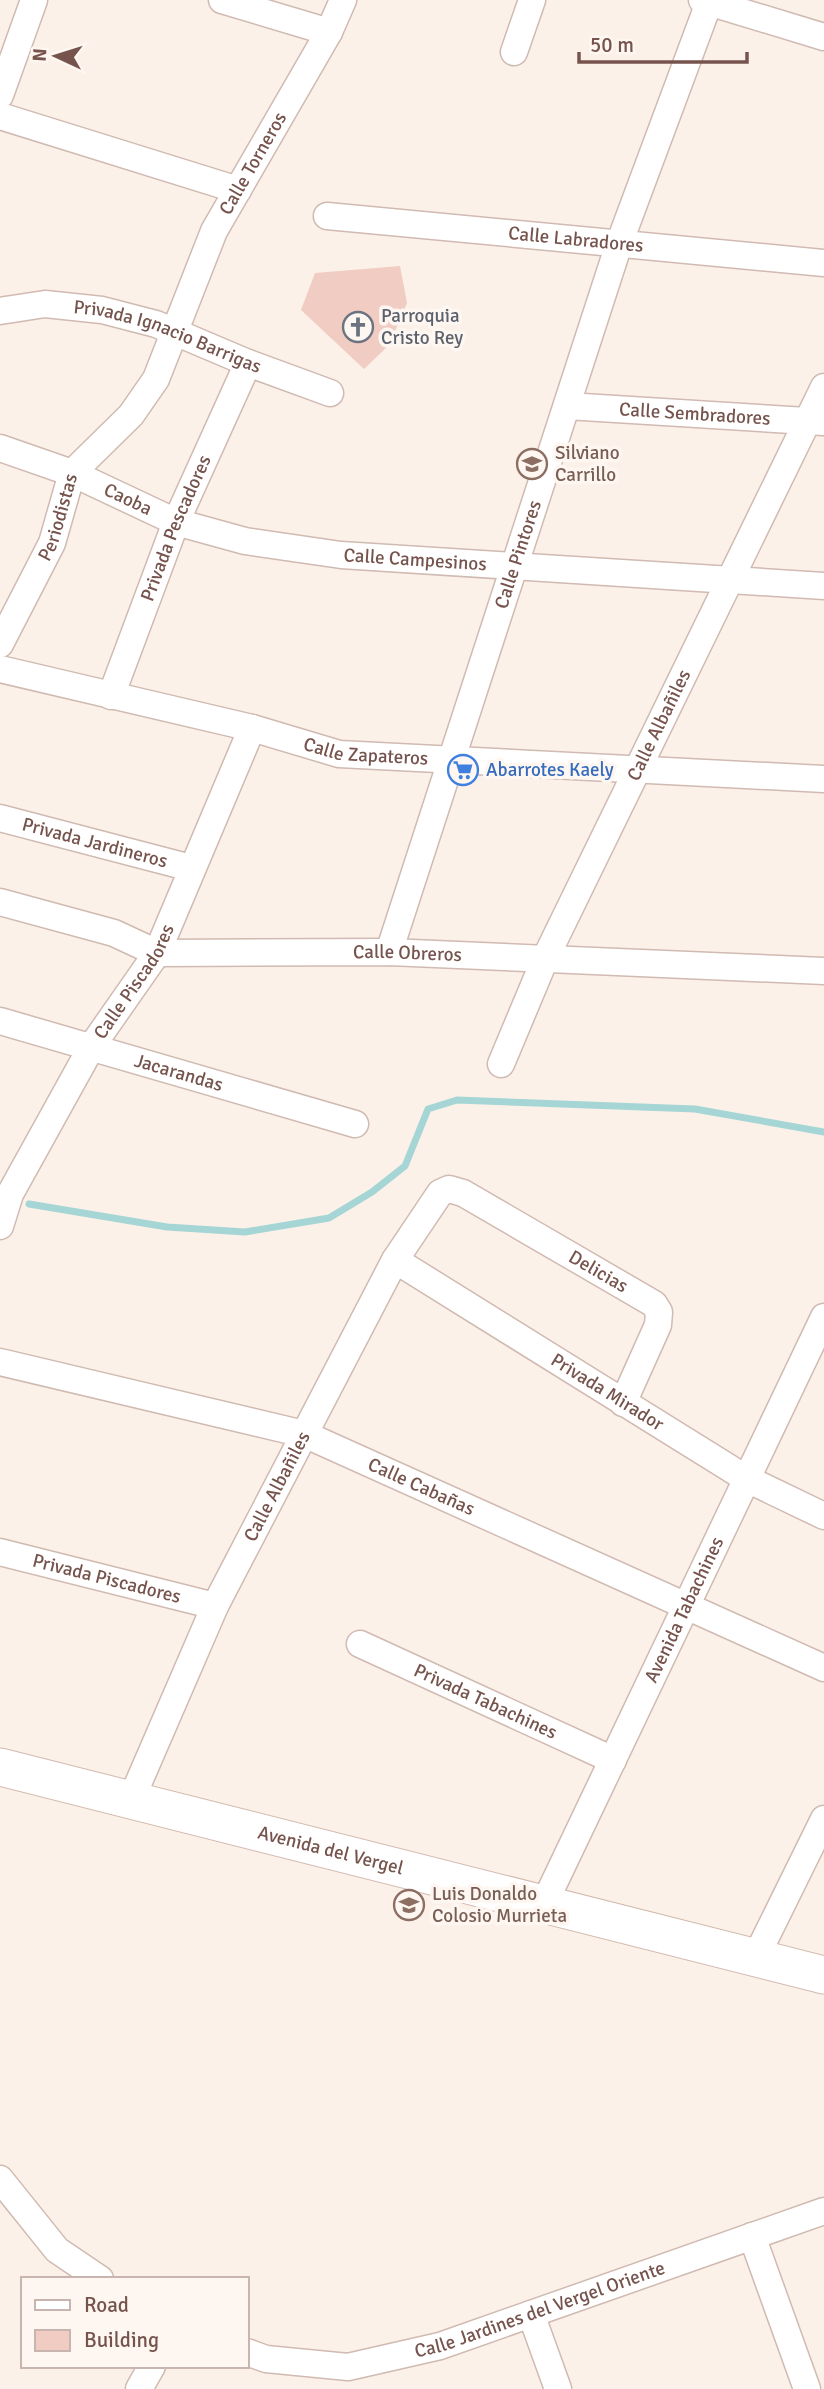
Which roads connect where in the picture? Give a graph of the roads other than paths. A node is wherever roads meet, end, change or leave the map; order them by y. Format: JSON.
{"nodes":[{"id":1,"x":34,"y":0,"type":"edge"},
{"id":2,"x":222,"y":0,"type":"edge"},
{"id":3,"x":343,"y":0,"type":"edge"},
{"id":4,"x":532,"y":0,"type":"edge"},
{"id":5,"x":707,"y":1,"type":"edge"},
{"id":6,"x":329,"y":32,"type":"junction"},
{"id":7,"x":824,"y":37,"type":"edge"},
{"id":8,"x":514,"y":52,"type":"dead end"},
{"id":9,"x":0,"y":94,"type":"edge"},
{"id":10,"x":0,"y":116,"type":"edge"},
{"id":11,"x":238,"y":190,"type":"junction"},
{"id":12,"x":327,"y":216,"type":"dead end"},
{"id":13,"x":619,"y":244,"type":"junction"},
{"id":14,"x":824,"y":263,"type":"edge"},
{"id":15,"x":0,"y":312,"type":"edge"},
{"id":16,"x":172,"y":332,"type":"junction"},
{"id":17,"x":248,"y":363,"type":"junction"},
{"id":18,"x":824,"y":387,"type":"edge"},
{"id":19,"x":330,"y":393,"type":"dead end"},
{"id":20,"x":567,"y":406,"type":"junction"},
{"id":21,"x":816,"y":422,"type":"edge"},
{"id":22,"x":0,"y":448,"type":"edge"},
{"id":23,"x":72,"y":473,"type":"junction"},
{"id":24,"x":176,"y":522,"type":"junction"},
{"id":25,"x":514,"y":568,"type":"junction"},
{"id":26,"x":730,"y":581,"type":"junction"},
{"id":27,"x":824,"y":586,"type":"edge"},
{"id":28,"x":0,"y":644,"type":"edge"},
{"id":29,"x":0,"y":669,"type":"edge"},
{"id":30,"x":111,"y":696,"type":"junction"},
{"id":31,"x":252,"y":728,"type":"junction"},
{"id":32,"x":452,"y":759,"type":"junction"},
{"id":33,"x":638,"y":769,"type":"junction"},
{"id":34,"x":824,"y":779,"type":"edge"},
{"id":35,"x":0,"y":818,"type":"edge"},
{"id":36,"x":191,"y":868,"type":"junction"},
{"id":37,"x":0,"y":902,"type":"edge"},
{"id":38,"x":389,"y":952,"type":"junction"},
{"id":39,"x":157,"y":953,"type":"junction"},
{"id":40,"x":544,"y":959,"type":"junction"},
{"id":41,"x":824,"y":971,"type":"edge"},
{"id":42,"x":0,"y":1021,"type":"edge"},
{"id":43,"x":92,"y":1046,"type":"junction"},
{"id":44,"x":500,"y":1063,"type":"dead end"},
{"id":45,"x":355,"y":1124,"type":"dead end"},
{"id":46,"x":449,"y":1189,"type":"joint"},
{"id":47,"x":5,"y":1193,"type":"edge"},
{"id":48,"x":0,"y":1226,"type":"edge"},
{"id":49,"x":395,"y":1260,"type":"junction"},
{"id":50,"x":824,"y":1317,"type":"edge"},
{"id":51,"x":0,"y":1362,"type":"edge"},
{"id":52,"x":624,"y":1402,"type":"junction"},
{"id":53,"x":304,"y":1434,"type":"junction"},
{"id":54,"x":747,"y":1479,"type":"junction"},
{"id":55,"x":824,"y":1516,"type":"edge"},
{"id":56,"x":0,"y":1552,"type":"edge"},
{"id":57,"x":215,"y":1606,"type":"junction"},
{"id":58,"x":686,"y":1606,"type":"junction"},
{"id":59,"x":360,"y":1644,"type":"dead end"},
{"id":60,"x":824,"y":1668,"type":"edge"},
{"id":61,"x":613,"y":1760,"type":"junction"},
{"id":62,"x":0,"y":1767,"type":"edge"},
{"id":63,"x":131,"y":1800,"type":"junction"},
{"id":64,"x":824,"y":1819,"type":"edge"},
{"id":65,"x":544,"y":1904,"type":"junction"},
{"id":66,"x":756,"y":1958,"type":"junction"},
{"id":67,"x":824,"y":1975,"type":"edge"},
{"id":68,"x":4,"y":2192,"type":"edge"},
{"id":69,"x":824,"y":2211,"type":"edge"},
{"id":70,"x":752,"y":2236,"type":"junction"},
{"id":71,"x":97,"y":2277,"type":"edge"},
{"id":72,"x":531,"y":2314,"type":"junction"},
{"id":73,"x":248,"y":2352,"type":"edge"},
{"id":74,"x":151,"y":2368,"type":"edge"},
{"id":75,"x":139,"y":2389,"type":"edge"},
{"id":76,"x":558,"y":2389,"type":"edge"},
{"id":77,"x":807,"y":2389,"type":"edge"}],
"edges":[{"from":1,"to":9,"type":"street"},
{"from":2,"to":6,"type":"street"},
{"from":3,"to":6,"type":"street","name":"Calle Torneros"},
{"from":4,"to":8,"type":"street"},
{"from":5,"to":7,"type":"street"},
{"from":5,"to":13,"type":"street","name":"Calle Pintores"},
{"from":6,"to":11,"type":"street","name":"Calle Torneros"},
{"from":10,"to":11,"type":"street"},
{"from":11,"to":16,"type":"street","name":"Calle Torneros"},
{"from":12,"to":13,"type":"street","name":"Calle Labradores"},
{"from":13,"to":14,"type":"street","name":"Calle Labradores"},
{"from":13,"to":20,"type":"street","name":"Calle Pintores"},
{"from":15,"to":16,"type":"street","name":"Privada Ignacio Barrigas"},
{"from":16,"to":17,"type":"street","name":"Privada Ignacio Barrigas"},
{"from":16,"to":23,"type":"street","name":"Periodistas"},
{"from":17,"to":19,"type":"street","name":"Privada Ignacio Barrigas"},
{"from":17,"to":24,"type":"street","name":"Privada Pescadores"},
{"from":18,"to":21,"type":"street","name":"Calle Albañiles"},
{"from":20,"to":21,"type":"street","name":"Calle Sembradores"},
{"from":20,"to":25,"type":"street","name":"Calle Pintores"},
{"from":21,"to":26,"type":"street","name":"Calle Albañiles"},
{"from":22,"to":23,"type":"street","name":"Caoba"},
{"from":23,"to":24,"type":"street","name":"Caoba"},
{"from":23,"to":28,"type":"street","name":"Periodistas"},
{"from":24,"to":25,"type":"street","name":"Calle Campesinos"},
{"from":24,"to":30,"type":"street","name":"Privada Pescadores"},
{"from":25,"to":26,"type":"street","name":"Calle Campesinos"},
{"from":25,"to":32,"type":"street","name":"Calle Pintores"},
{"from":26,"to":27,"type":"street","name":"Calle Campesinos"},
{"from":26,"to":33,"type":"street","name":"Calle Albañiles"},
{"from":29,"to":30,"type":"street","name":"Calle Zapateros"},
{"from":30,"to":31,"type":"street","name":"Calle Zapateros"},
{"from":31,"to":32,"type":"street","name":"Calle Zapateros"},
{"from":31,"to":36,"type":"street","name":"Calle Piscadores"},
{"from":32,"to":33,"type":"street","name":"Calle Zapateros"},
{"from":32,"to":38,"type":"street","name":"Calle Pintores"},
{"from":33,"to":34,"type":"street","name":"Calle Zapateros"},
{"from":33,"to":40,"type":"street","name":"Calle Albañiles"},
{"from":35,"to":36,"type":"street","name":"Privada Jardineros"},
{"from":36,"to":39,"type":"street","name":"Calle Piscadores"},
{"from":37,"to":39,"type":"street","name":"Calle Obreros"},
{"from":38,"to":39,"type":"street","name":"Calle Obreros"},
{"from":38,"to":40,"type":"street","name":"Calle Obreros"},
{"from":39,"to":43,"type":"street","name":"Calle Piscadores"},
{"from":40,"to":41,"type":"street","name":"Calle Obreros"},
{"from":40,"to":44,"type":"street","name":"Calle Albañiles"},
{"from":42,"to":43,"type":"street","name":"Jacarandas"},
{"from":43,"to":45,"type":"street","name":"Jacarandas"},
{"from":43,"to":47,"type":"street","name":"Calle Piscadores"},
{"from":46,"to":49,"type":"street","name":"Calle Albañiles"},
{"from":46,"to":52,"type":"street","name":"Delicias"},
{"from":47,"to":48,"type":"street","name":"Calle Piscadores"},
{"from":49,"to":52,"type":"street","name":"Privada Mirador"},
{"from":49,"to":53,"type":"street","name":"Calle Albañiles"},
{"from":50,"to":54,"type":"street","name":"Avenida Tabachines"},
{"from":51,"to":53,"type":"street","name":"Calle Cabañas"},
{"from":52,"to":54,"type":"street","name":"Privada Mirador"},
{"from":53,"to":57,"type":"street","name":"Calle Albañiles"},
{"from":53,"to":58,"type":"street","name":"Calle Cabañas"},
{"from":54,"to":55,"type":"street","name":"Privada Mirador"},
{"from":54,"to":58,"type":"street","name":"Avenida Tabachines"},
{"from":56,"to":57,"type":"street","name":"Privada Piscadores"},
{"from":57,"to":63,"type":"street","name":"Calle Albañiles"},
{"from":58,"to":60,"type":"street","name":"Calle Cabañas"},
{"from":58,"to":61,"type":"street","name":"Avenida Tabachines"},
{"from":59,"to":61,"type":"street","name":"Privada Tabachines"},
{"from":61,"to":65,"type":"street","name":"Avenida Tabachines"},
{"from":62,"to":63,"type":"street","name":"Avenida del Vergel"},
{"from":63,"to":65,"type":"street","name":"Avenida del Vergel"},
{"from":64,"to":66,"type":"street"},
{"from":65,"to":66,"type":"street","name":"Avenida del Vergel"},
{"from":66,"to":67,"type":"street","name":"Avenida del Vergel"},
{"from":68,"to":71,"type":"street"},
{"from":69,"to":70,"type":"street","name":"Calle Jardines del Vergel Oriente"},
{"from":70,"to":72,"type":"street","name":"Calle Jardines del Vergel Oriente"},
{"from":70,"to":77,"type":"street"},
{"from":72,"to":73,"type":"street","name":"Calle Jardines del Vergel Oriente"},
{"from":72,"to":76,"type":"street"},
{"from":74,"to":75,"type":"street"}]}
